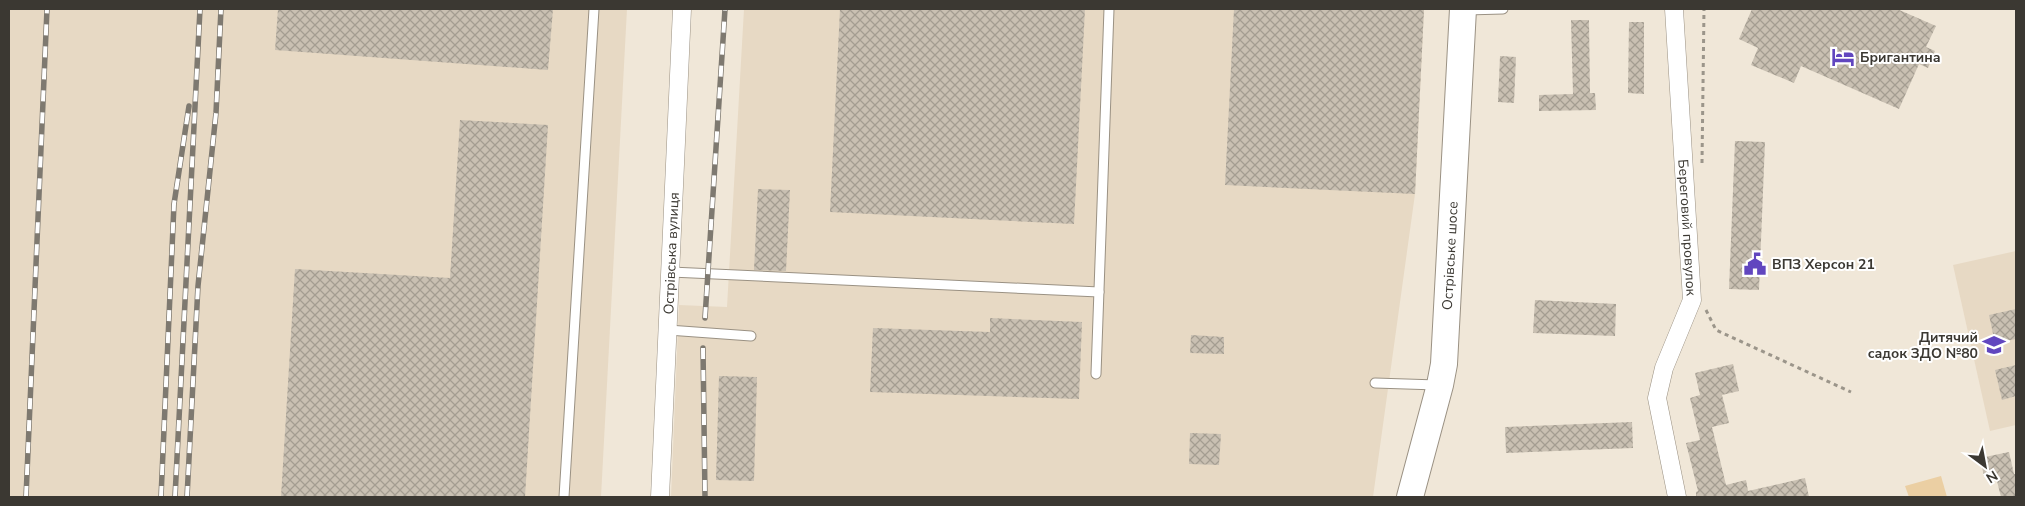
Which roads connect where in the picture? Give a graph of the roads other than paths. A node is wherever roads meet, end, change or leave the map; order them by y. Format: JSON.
{"nodes":[{"id":1,"x":594,"y":9,"type":"edge"},
{"id":2,"x":682,"y":9,"type":"edge"},
{"id":3,"x":1109,"y":9,"type":"edge"},
{"id":4,"x":1503,"y":9,"type":"edge"},
{"id":5,"x":1674,"y":9,"type":"edge"},
{"id":6,"x":1463,"y":10,"type":"edge"},
{"id":7,"x":670,"y":272,"type":"junction"},
{"id":8,"x":1099,"y":292,"type":"junction"},
{"id":9,"x":668,"y":330,"type":"junction"},
{"id":10,"x":751,"y":336,"type":"dead end"},
{"id":11,"x":1096,"y":374,"type":"dead end"},
{"id":12,"x":1375,"y":382,"type":"dead end"},
{"id":13,"x":1440,"y":386,"type":"junction"},
{"id":14,"x":564,"y":497,"type":"edge"},
{"id":15,"x":660,"y":497,"type":"edge"},
{"id":16,"x":1410,"y":497,"type":"edge"},
{"id":17,"x":1677,"y":497,"type":"edge"}],
"edges":[{"from":1,"to":14,"type":"lane"},
{"from":2,"to":7,"type":"street","name":"Острівська вулиця"},
{"from":3,"to":8,"type":"lane"},
{"from":4,"to":6,"type":"lane"},
{"from":5,"to":17,"type":"street","name":"Береговий провулок"},
{"from":6,"to":13,"type":"street","name":"Острівське шосе"},
{"from":7,"to":8,"type":"lane"},
{"from":7,"to":9,"type":"street","name":"Острівська вулиця"},
{"from":8,"to":11,"type":"lane"},
{"from":9,"to":10,"type":"lane"},
{"from":9,"to":15,"type":"street","name":"Острівська вулиця"},
{"from":12,"to":13,"type":"lane"},
{"from":13,"to":16,"type":"street","name":"Острівське шосе"}]}
